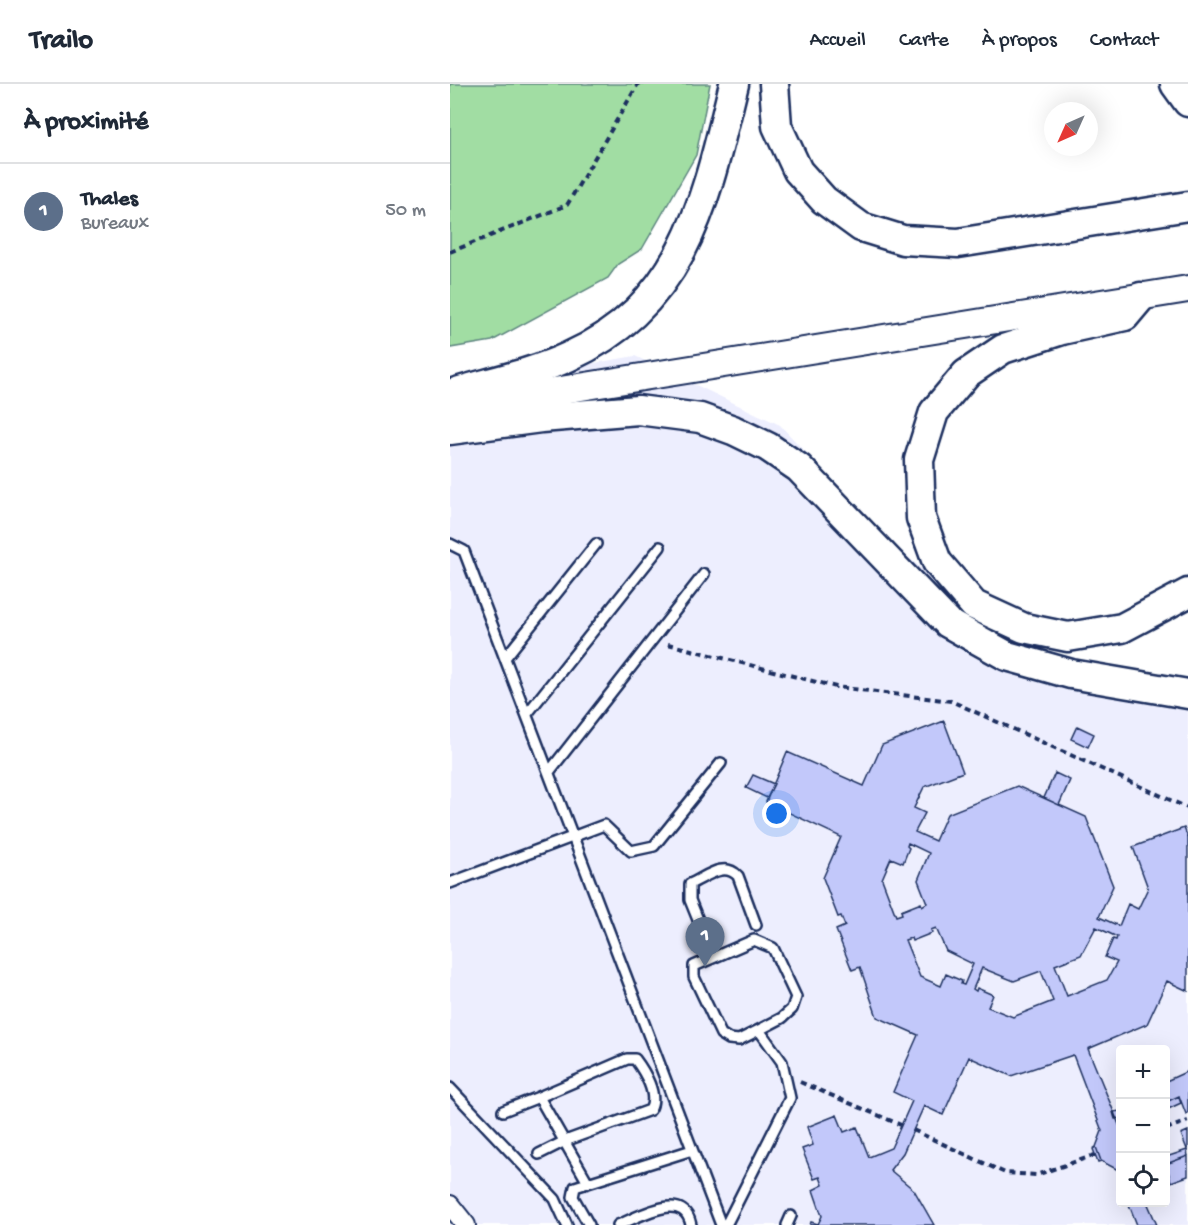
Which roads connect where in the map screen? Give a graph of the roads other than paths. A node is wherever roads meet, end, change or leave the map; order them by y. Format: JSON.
{"nodes":[{"id":1,"x":734,"y":84,"type":"edge"},
{"id":2,"x":774,"y":84,"type":"edge"},
{"id":3,"x":1175,"y":84,"type":"edge"},
{"id":4,"x":1188,"y":102,"type":"edge"},
{"id":5,"x":1188,"y":206,"type":"edge"},
{"id":6,"x":1188,"y":289,"type":"edge"},
{"id":7,"x":1141,"y":297,"type":"junction"},
{"id":8,"x":450,"y":394,"type":"edge"},
{"id":9,"x":450,"y":408,"type":"edge"},
{"id":10,"x":450,"y":430,"type":"edge"},
{"id":11,"x":450,"y":544,"type":"edge"},
{"id":12,"x":596,"y":544,"type":"dead end"},
{"id":13,"x":660,"y":547,"type":"dead end"},
{"id":14,"x":704,"y":574,"type":"dead end"},
{"id":15,"x":1188,"y":593,"type":"edge"},
{"id":16,"x":505,"y":658,"type":"junction"},
{"id":17,"x":1188,"y":694,"type":"edge"},
{"id":18,"x":526,"y":714,"type":"junction"},
{"id":19,"x":721,"y":763,"type":"dead end"},
{"id":20,"x":549,"y":772,"type":"junction"},
{"id":21,"x":573,"y":836,"type":"junction"},
{"id":22,"x":450,"y":883,"type":"edge"},
{"id":23,"x":756,"y":925,"type":"dead end"},
{"id":24,"x":712,"y":957,"type":"junction"},
{"id":25,"x":759,"y":1030,"type":"junction"},
{"id":26,"x":450,"y":1088,"type":"edge"},
{"id":27,"x":539,"y":1097,"type":"junction"},
{"id":28,"x":503,"y":1111,"type":"dead end"},
{"id":29,"x":565,"y":1141,"type":"junction"},
{"id":30,"x":692,"y":1150,"type":"junction"},
{"id":31,"x":539,"y":1154,"type":"dead end"},
{"id":32,"x":587,"y":1181,"type":"junction"},
{"id":33,"x":450,"y":1205,"type":"edge"},
{"id":34,"x":466,"y":1225,"type":"edge"},
{"id":35,"x":567,"y":1225,"type":"edge"},
{"id":36,"x":589,"y":1225,"type":"edge"},
{"id":37,"x":618,"y":1225,"type":"edge"},
{"id":38,"x":691,"y":1225,"type":"edge"},
{"id":39,"x":721,"y":1225,"type":"edge"},
{"id":40,"x":726,"y":1225,"type":"edge"}],
"edges":[{"from":1,"to":8,"type":"main road"},
{"from":2,"to":5,"type":"main road"},
{"from":3,"to":4,"type":"main road"},
{"from":6,"to":7,"type":"main road"},
{"from":7,"to":9,"type":"main road"},
{"from":7,"to":15,"type":"main road"},
{"from":10,"to":17,"type":"main road"},
{"from":11,"to":16,"type":"lane"},
{"from":12,"to":16,"type":"lane"},
{"from":13,"to":18,"type":"lane"},
{"from":14,"to":20,"type":"lane"},
{"from":16,"to":18,"type":"lane"},
{"from":18,"to":20,"type":"lane"},
{"from":19,"to":21,"type":"lane"},
{"from":20,"to":21,"type":"lane"},
{"from":21,"to":22,"type":"lane"},
{"from":21,"to":30,"type":"lane"},
{"from":23,"to":24,"type":"lane"},
{"from":24,"to":25,"type":"lane"},
{"from":24,"to":25,"type":"lane"},
{"from":25,"to":40,"type":"lane"},
{"from":26,"to":35,"type":"lane"},
{"from":27,"to":28,"type":"lane"},
{"from":27,"to":29,"type":"lane"},
{"from":27,"to":29,"type":"lane"},
{"from":29,"to":31,"type":"lane"},
{"from":29,"to":32,"type":"lane"},
{"from":30,"to":32,"type":"lane"},
{"from":30,"to":39,"type":"lane"},
{"from":32,"to":36,"type":"lane"},
{"from":33,"to":34,"type":"street"},
{"from":37,"to":38,"type":"lane"}]}
